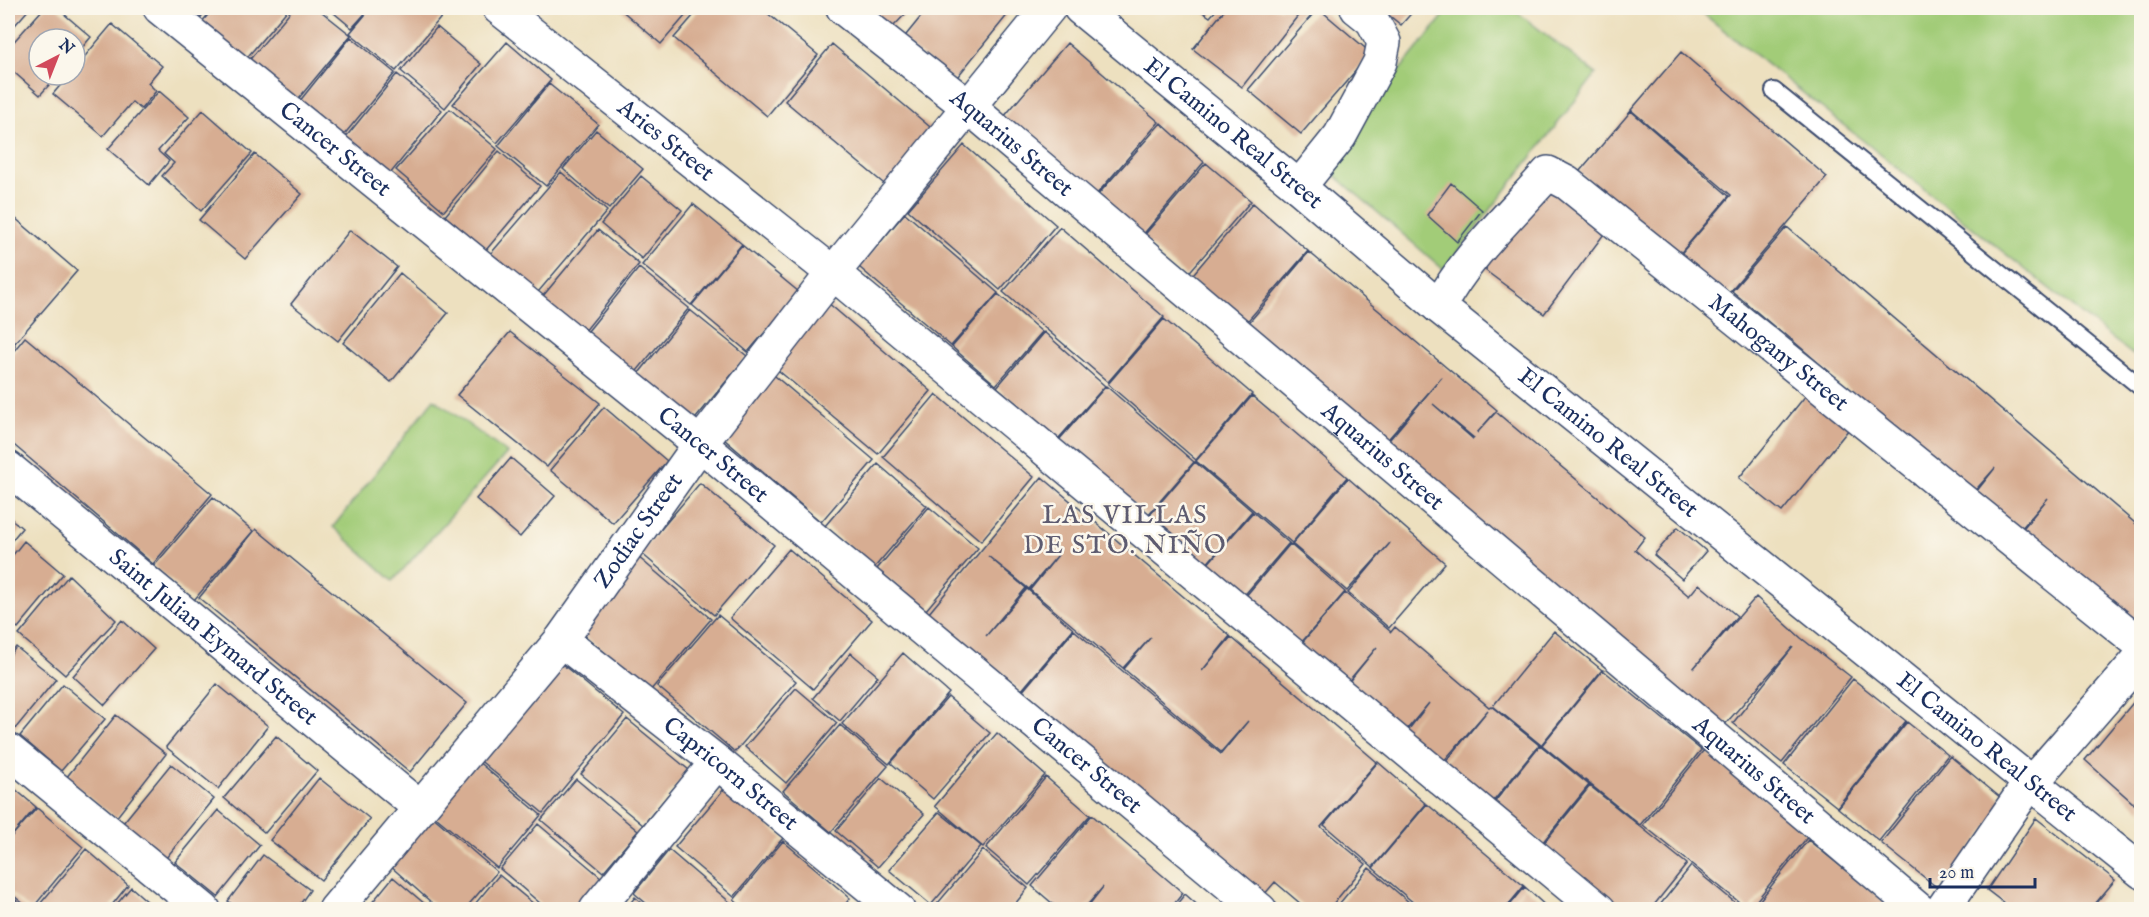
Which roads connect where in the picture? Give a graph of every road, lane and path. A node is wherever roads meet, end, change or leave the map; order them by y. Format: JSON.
{"nodes":[{"id":1,"x":160,"y":8,"type":"edge"},
{"id":2,"x":499,"y":8,"type":"edge"},
{"id":3,"x":843,"y":8,"type":"edge"},
{"id":4,"x":1049,"y":8,"type":"edge"},
{"id":5,"x":1080,"y":8,"type":"edge"},
{"id":6,"x":1357,"y":8,"type":"edge"},
{"id":7,"x":1774,"y":91,"type":"dead end"},
{"id":8,"x":970,"y":108,"type":"junction"},
{"id":9,"x":1299,"y":187,"type":"junction"},
{"id":10,"x":833,"y":273,"type":"junction"},
{"id":11,"x":1439,"y":307,"type":"junction"},
{"id":12,"x":2142,"y":388,"type":"edge"},
{"id":13,"x":700,"y":444,"type":"junction"},
{"id":14,"x":8,"y":468,"type":"edge"},
{"id":15,"x":561,"y":640,"type":"junction"},
{"id":16,"x":2142,"y":645,"type":"edge"},
{"id":17,"x":2142,"y":656,"type":"edge"},
{"id":18,"x":8,"y":750,"type":"edge"},
{"id":19,"x":717,"y":762,"type":"junction"},
{"id":20,"x":2033,"y":783,"type":"junction"},
{"id":21,"x":419,"y":807,"type":"junction"},
{"id":22,"x":2142,"y":872,"type":"edge"},
{"id":23,"x":882,"y":904,"type":"edge"},
{"id":24,"x":204,"y":909,"type":"edge"},
{"id":25,"x":335,"y":909,"type":"edge"},
{"id":26,"x":596,"y":909,"type":"edge"},
{"id":27,"x":1260,"y":909,"type":"edge"},
{"id":28,"x":1599,"y":909,"type":"edge"},
{"id":29,"x":1919,"y":909,"type":"edge"},
{"id":30,"x":1942,"y":909,"type":"edge"}],
"edges":[{"from":1,"to":13,"type":"street","name":"Cancer Street"},
{"from":2,"to":10,"type":"street","name":"Aries Street"},
{"from":3,"to":8,"type":"street","name":"Aquarius Street"},
{"from":4,"to":8,"type":"street","name":"Zodiac Street"},
{"from":5,"to":9,"type":"street","name":"El Camino Real Street"},
{"from":6,"to":9,"type":"street"},
{"from":7,"to":12,"type":"lane"},
{"from":8,"to":10,"type":"street","name":"Zodiac Street"},
{"from":8,"to":29,"type":"street","name":"Aquarius Street"},
{"from":9,"to":11,"type":"street","name":"El Camino Real Street"},
{"from":10,"to":13,"type":"street","name":"Zodiac Street"},
{"from":10,"to":28,"type":"street","name":"Aries Street"},
{"from":11,"to":16,"type":"street","name":"Mahogany Street"},
{"from":11,"to":20,"type":"street","name":"El Camino Real Street"},
{"from":13,"to":15,"type":"street","name":"Zodiac Street"},
{"from":13,"to":27,"type":"street","name":"Cancer Street"},
{"from":14,"to":21,"type":"street","name":"Saint Julian Eymard Street"},
{"from":15,"to":19,"type":"street","name":"Capricorn Street"},
{"from":15,"to":21,"type":"street","name":"Zodiac Street"},
{"from":17,"to":20,"type":"street"},
{"from":18,"to":24,"type":"street"},
{"from":19,"to":23,"type":"street","name":"Capricorn Street"},
{"from":19,"to":26,"type":"street"},
{"from":20,"to":22,"type":"street","name":"El Camino Real Street"},
{"from":20,"to":30,"type":"street"},
{"from":21,"to":25,"type":"street","name":"Zodiac Street"}]}
